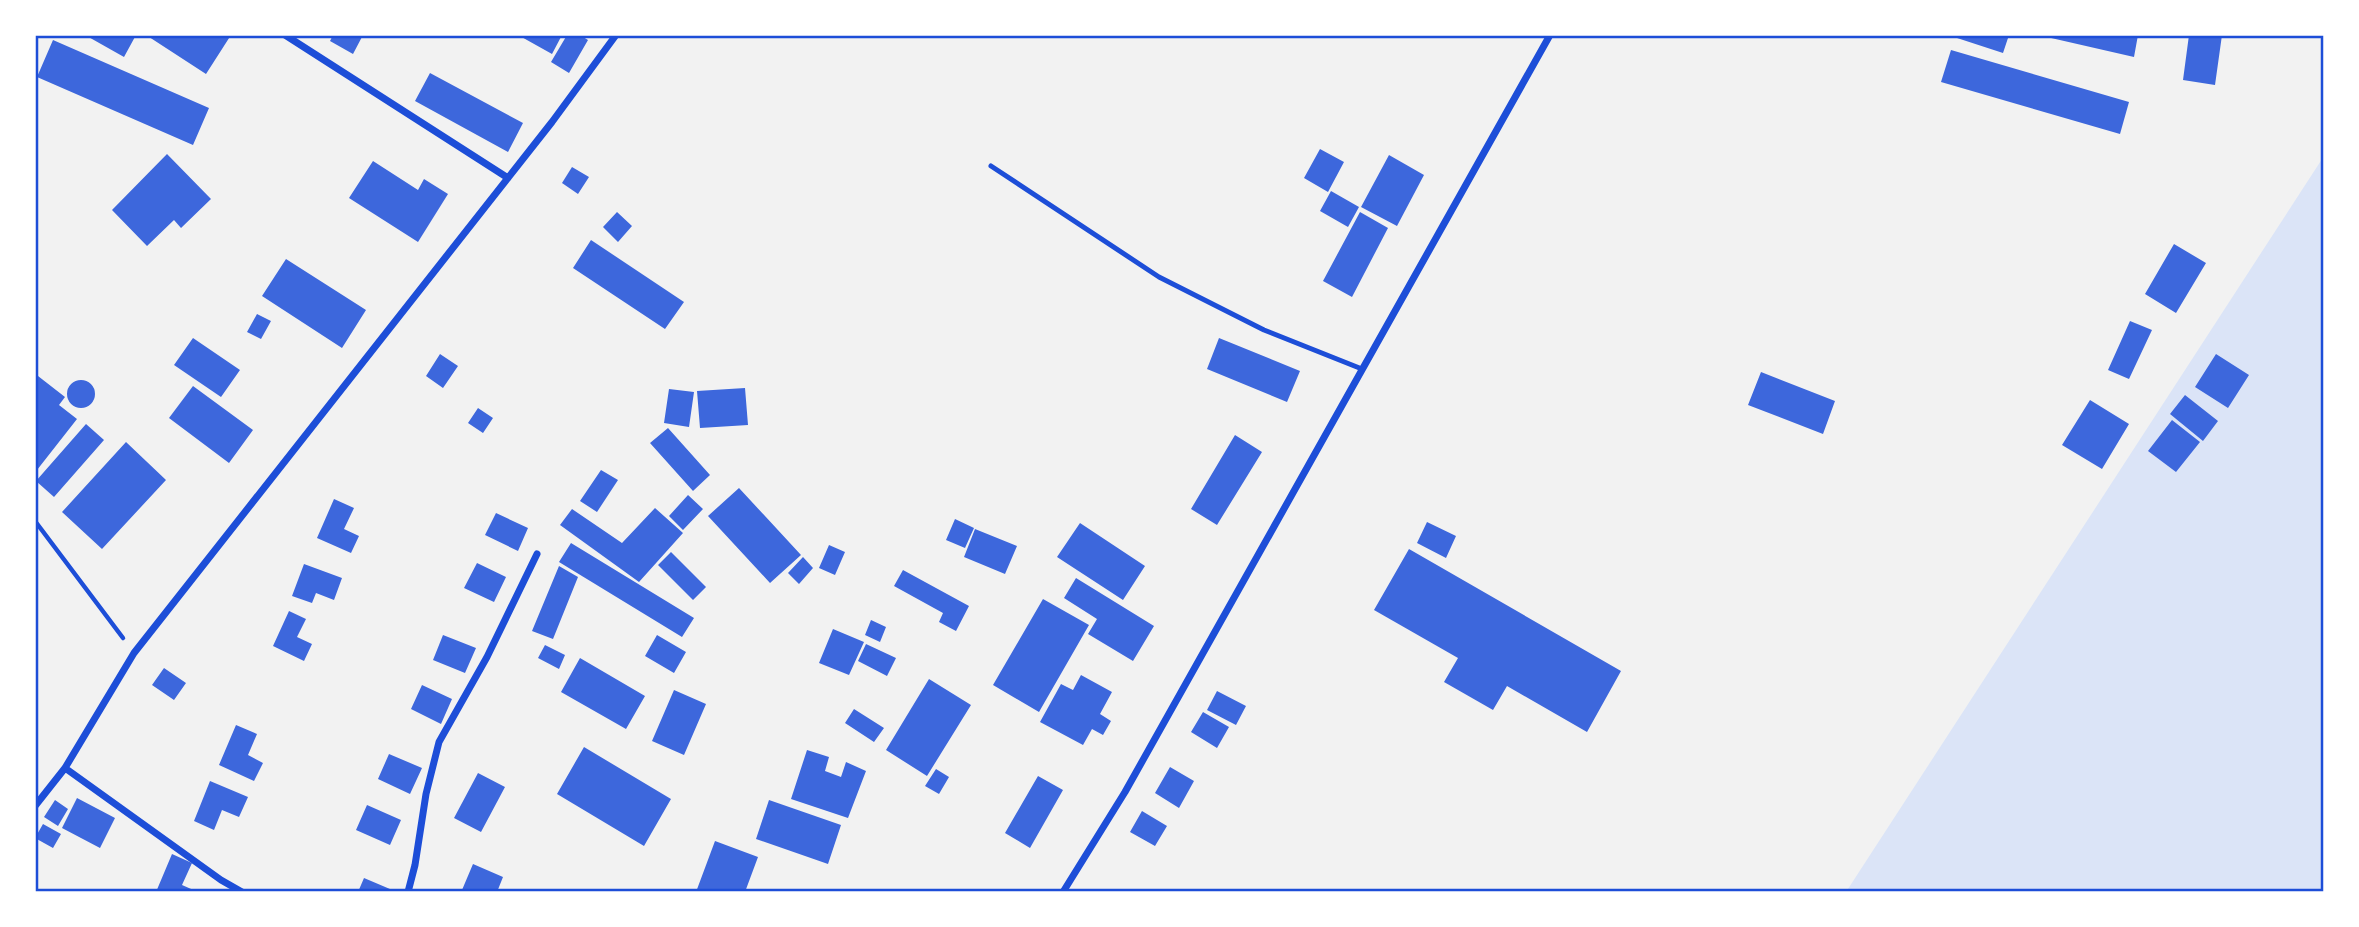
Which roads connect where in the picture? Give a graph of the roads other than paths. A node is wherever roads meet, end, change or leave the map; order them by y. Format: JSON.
{"nodes":[{"id":1,"x":285,"y":35,"type":"edge"},
{"id":2,"x":616,"y":35,"type":"edge"},
{"id":3,"x":1550,"y":35,"type":"edge"},
{"id":4,"x":991,"y":166,"type":"dead end"},
{"id":5,"x":508,"y":178,"type":"junction"},
{"id":6,"x":1362,"y":369,"type":"junction"},
{"id":7,"x":537,"y":554,"type":"dead end"},
{"id":8,"x":65,"y":768,"type":"junction"},
{"id":9,"x":35,"y":806,"type":"edge"},
{"id":10,"x":242,"y":892,"type":"edge"},
{"id":11,"x":408,"y":892,"type":"edge"},
{"id":12,"x":1063,"y":892,"type":"edge"}],
"edges":[{"from":1,"to":5,"type":"street"},
{"from":2,"to":5,"type":"street"},
{"from":3,"to":6,"type":"street"},
{"from":4,"to":6,"type":"lane"},
{"from":5,"to":8,"type":"street"},
{"from":6,"to":12,"type":"street"},
{"from":7,"to":11,"type":"street"},
{"from":8,"to":9,"type":"street"},
{"from":8,"to":10,"type":"street"}]}
